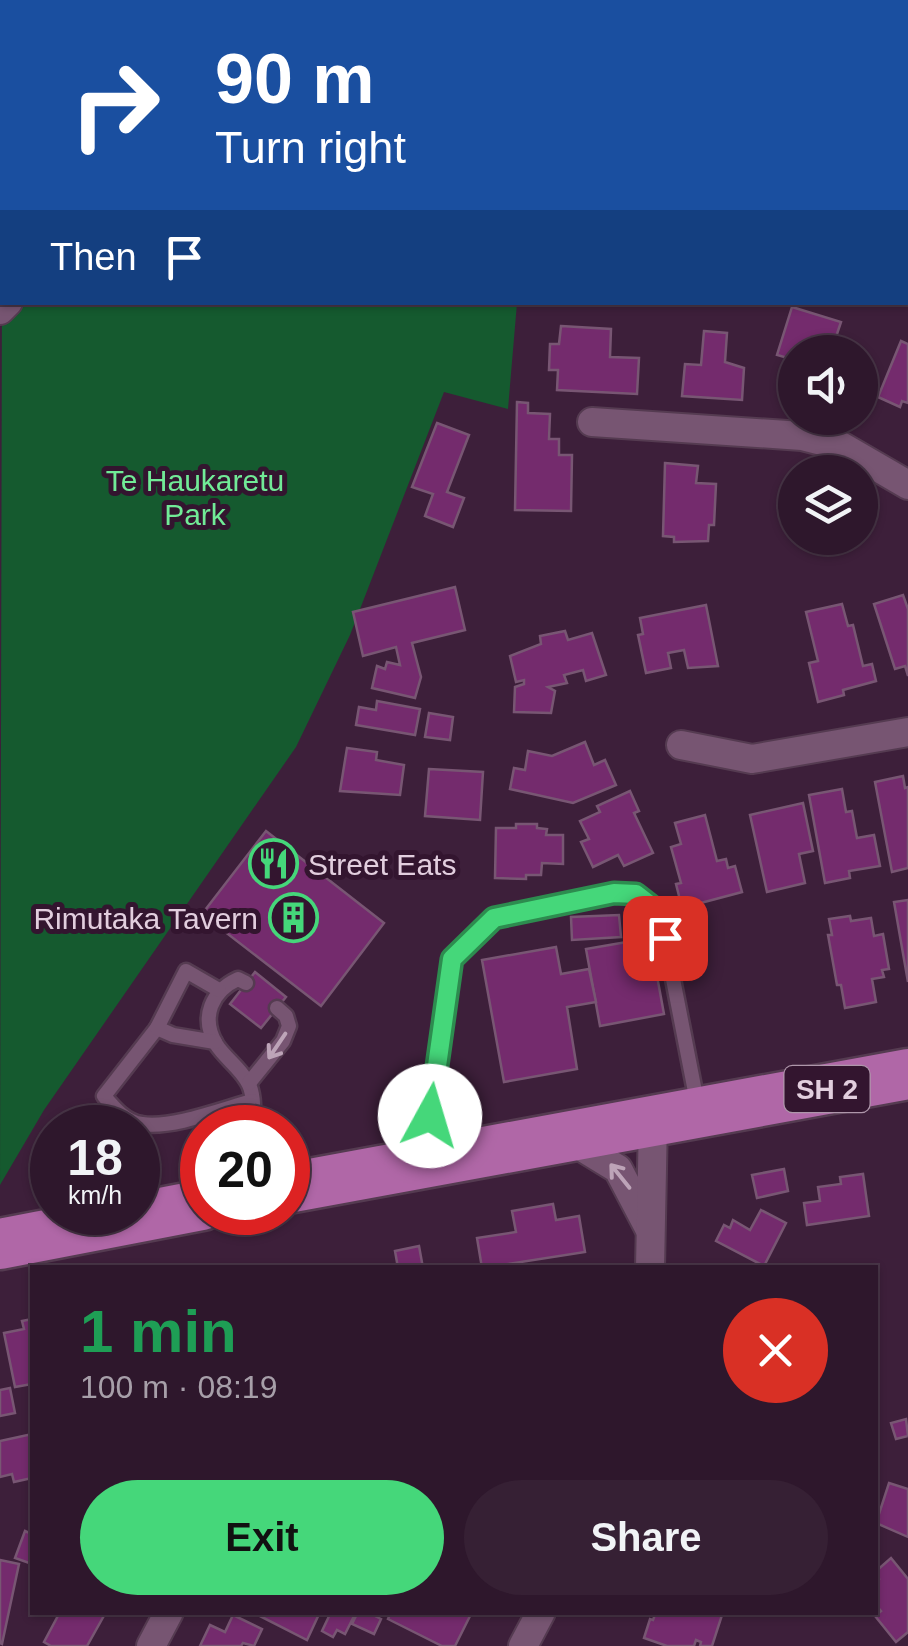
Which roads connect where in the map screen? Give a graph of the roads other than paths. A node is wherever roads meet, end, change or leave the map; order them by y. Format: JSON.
{"nodes":[{"id":1,"x":592,"y":422,"type":"dead end"},
{"id":2,"x":908,"y":485,"type":"edge"},
{"id":3,"x":908,"y":732,"type":"edge"},
{"id":4,"x":681,"y":745,"type":"dead end"},
{"id":5,"x":246,"y":984,"type":"dead end"},
{"id":6,"x":219,"y":990,"type":"junction"},
{"id":7,"x":277,"y":1008,"type":"dead end"},
{"id":8,"x":157,"y":1028,"type":"junction"},
{"id":9,"x":215,"y":1042,"type":"junction"},
{"id":10,"x":908,"y":1074,"type":"edge"},
{"id":11,"x":249,"y":1083,"type":"junction"},
{"id":12,"x":252,"y":1102,"type":"junction"},
{"id":13,"x":252,"y":1105,"type":"edge"},
{"id":14,"x":676,"y":1116,"type":"junction"},
{"id":15,"x":566,"y":1137,"type":"junction"},
{"id":16,"x":436,"y":1161,"type":"junction"},
{"id":17,"x":310,"y":1184,"type":"edge"},
{"id":18,"x":180,"y":1209,"type":"edge"},
{"id":19,"x":652,"y":1236,"type":"junction"},
{"id":20,"x":0,"y":1244,"type":"edge"},
{"id":21,"x":650,"y":1265,"type":"edge"},
{"id":22,"x":167,"y":1615,"type":"edge"},
{"id":23,"x":539,"y":1615,"type":"edge"},
{"id":24,"x":150,"y":1646,"type":"edge"},
{"id":25,"x":523,"y":1646,"type":"edge"}],
"edges":[{"from":1,"to":2,"type":"street"},
{"from":3,"to":4,"type":"street"},
{"from":5,"to":6,"type":"lane"},
{"from":6,"to":8,"type":"lane"},
{"from":6,"to":9,"type":"lane"},
{"from":7,"to":11,"type":"lane","one_way":true},
{"from":8,"to":9,"type":"lane"},
{"from":8,"to":12,"type":"lane"},
{"from":9,"to":11,"type":"lane"},
{"from":10,"to":14,"type":"highway","number":"SH 2"},
{"from":11,"to":12,"type":"lane"},
{"from":12,"to":13,"type":"lane"},
{"from":14,"to":15,"type":"highway","number":"SH 2"},
{"from":14,"to":16,"type":"lane"},
{"from":14,"to":19,"type":"street"},
{"from":15,"to":16,"type":"highway","number":"SH 2"},
{"from":19,"to":15,"type":"street","one_way":true},
{"from":16,"to":17,"type":"highway","number":"SH 2"},
{"from":18,"to":20,"type":"highway"},
{"from":19,"to":21,"type":"street"},
{"from":22,"to":24,"type":"street"},
{"from":23,"to":25,"type":"street"}]}
